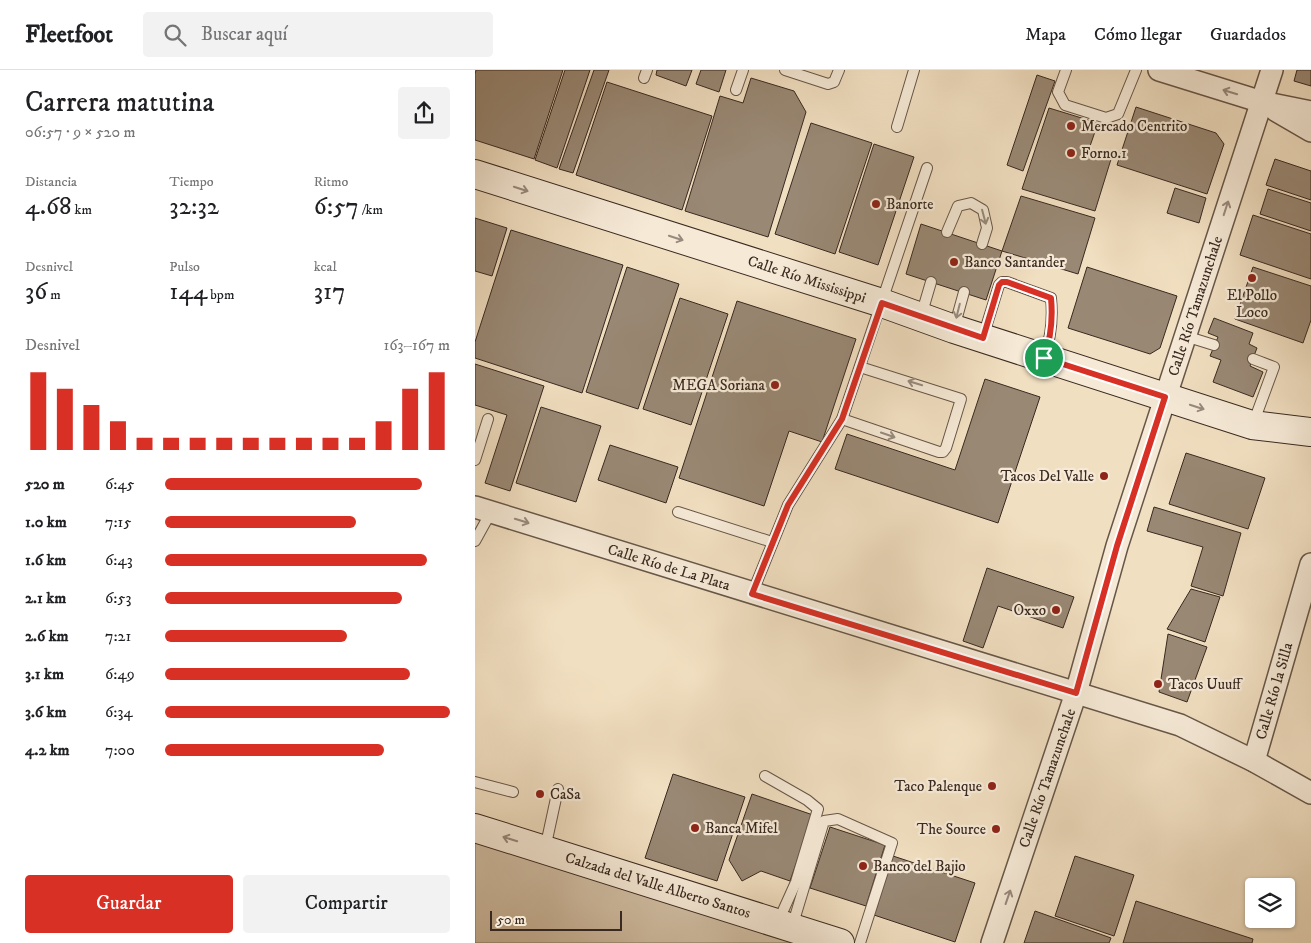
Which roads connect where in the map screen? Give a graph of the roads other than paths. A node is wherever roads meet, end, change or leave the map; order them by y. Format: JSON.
{"nodes":[{"id":1,"x":743,"y":70,"type":"edge"},
{"id":2,"x":785,"y":70,"type":"edge"},
{"id":3,"x":839,"y":70,"type":"edge"},
{"id":4,"x":915,"y":70,"type":"edge"},
{"id":5,"x":1067,"y":70,"type":"edge"},
{"id":6,"x":1136,"y":70,"type":"edge"},
{"id":7,"x":1159,"y":70,"type":"edge"},
{"id":8,"x":1272,"y":70,"type":"edge"},
{"id":9,"x":736,"y":90,"type":"dead end"},
{"id":10,"x":1262,"y":102,"type":"junction"},
{"id":11,"x":1311,"y":112,"type":"edge"},
{"id":12,"x":897,"y":127,"type":"dead end"},
{"id":13,"x":1311,"y":131,"type":"edge"},
{"id":14,"x":927,"y":168,"type":"dead end"},
{"id":15,"x":475,"y":174,"type":"edge"},
{"id":16,"x":947,"y":232,"type":"dead end"},
{"id":17,"x":982,"y":244,"type":"dead end"},
{"id":18,"x":931,"y":282,"type":"dead end"},
{"id":19,"x":964,"y":292,"type":"dead end"},
{"id":20,"x":882,"y":303,"type":"junction"},
{"id":21,"x":921,"y":317,"type":"junction"},
{"id":22,"x":954,"y":329,"type":"junction"},
{"id":23,"x":1185,"y":336,"type":"junction"},
{"id":24,"x":983,"y":338,"type":"junction"},
{"id":25,"x":1215,"y":346,"type":"dead end"},
{"id":26,"x":1044,"y":358,"type":"junction"},
{"id":27,"x":1253,"y":359,"type":"dead end"},
{"id":28,"x":860,"y":367,"type":"junction"},
{"id":29,"x":1165,"y":397,"type":"junction"},
{"id":30,"x":842,"y":419,"type":"junction"},
{"id":31,"x":488,"y":420,"type":"dead end"},
{"id":32,"x":1252,"y":425,"type":"junction"},
{"id":33,"x":1311,"y":432,"type":"edge"},
{"id":34,"x":475,"y":460,"type":"edge"},
{"id":35,"x":483,"y":509,"type":"edge"},
{"id":36,"x":678,"y":512,"type":"dead end"},
{"id":37,"x":475,"y":541,"type":"edge"},
{"id":38,"x":772,"y":542,"type":"junction"},
{"id":39,"x":1311,"y":564,"type":"edge"},
{"id":40,"x":752,"y":594,"type":"junction"},
{"id":41,"x":1076,"y":693,"type":"junction"},
{"id":42,"x":1254,"y":760,"type":"junction"},
{"id":43,"x":765,"y":776,"type":"dead end"},
{"id":44,"x":475,"y":782,"type":"edge"},
{"id":45,"x":558,"y":789,"type":"dead end"},
{"id":46,"x":513,"y":792,"type":"dead end"},
{"id":47,"x":1311,"y":793,"type":"edge"},
{"id":48,"x":475,"y":828,"type":"edge"},
{"id":49,"x":545,"y":850,"type":"junction"},
{"id":50,"x":784,"y":925,"type":"junction"},
{"id":51,"x":840,"y":943,"type":"edge"},
{"id":52,"x":860,"y":943,"type":"edge"},
{"id":53,"x":992,"y":943,"type":"edge"}],
"edges":[{"from":1,"to":9,"type":"lane"},
{"from":2,"to":3,"type":"lane"},
{"from":4,"to":12,"type":"lane"},
{"from":5,"to":6,"type":"lane"},
{"from":10,"to":7,"type":"street","one_way":true},
{"from":8,"to":10,"type":"street","name":"Calle Río Tamazunchale"},
{"from":10,"to":11,"type":"street"},
{"from":10,"to":13,"type":"street"},
{"from":23,"to":10,"type":"street","name":"Calle Río Tamazunchale","one_way":true},
{"from":14,"to":20,"type":"lane"},
{"from":15,"to":20,"type":"street","name":"Calle Río Mississippi","one_way":true},
{"from":16,"to":17,"type":"lane","one_way":true},
{"from":18,"to":21,"type":"lane"},
{"from":19,"to":22,"type":"lane","one_way":true},
{"from":20,"to":21,"type":"street","name":"Calle Río Mississippi"},
{"from":20,"to":28,"type":"lane"},
{"from":21,"to":22,"type":"street","name":"Calle Río Mississippi"},
{"from":22,"to":24,"type":"street","name":"Calle Río Mississippi"},
{"from":23,"to":25,"type":"lane"},
{"from":23,"to":29,"type":"street","name":"Calle Río Tamazunchale"},
{"from":24,"to":26,"type":"street","name":"Calle Río Mississippi"},
{"from":24,"to":26,"type":"lane"},
{"from":26,"to":29,"type":"street","name":"Calle Río Mississippi"},
{"from":27,"to":32,"type":"lane"},
{"from":28,"to":30,"type":"lane"},
{"from":30,"to":28,"type":"lane","one_way":true},
{"from":29,"to":32,"type":"street","name":"Calle Río Mississippi","one_way":true},
{"from":29,"to":41,"type":"street","name":"Calle Río Tamazunchale"},
{"from":30,"to":38,"type":"lane"},
{"from":31,"to":34,"type":"lane"},
{"from":32,"to":33,"type":"street","name":"Calle Río Mississippi"},
{"from":35,"to":37,"type":"lane"},
{"from":35,"to":40,"type":"street","name":"Calle Río de La Plata","one_way":true},
{"from":36,"to":38,"type":"lane"},
{"from":38,"to":40,"type":"lane"},
{"from":39,"to":42,"type":"street","name":"Calle Río la Silla"},
{"from":40,"to":41,"type":"street","name":"Calle Río de La Plata"},
{"from":41,"to":42,"type":"street","name":"Calle Río de La Plata"},
{"from":53,"to":41,"type":"street","name":"Calle Río Tamazunchale","one_way":true},
{"from":42,"to":47,"type":"street","name":"Calle Río de La Plata"},
{"from":43,"to":50,"type":"lane"},
{"from":44,"to":46,"type":"lane"},
{"from":45,"to":49,"type":"lane"},
{"from":49,"to":48,"type":"street","name":"Calzada del Valle Alberto Santos","one_way":true},
{"from":49,"to":50,"type":"street","name":"Calzada del Valle Alberto Santos"},
{"from":50,"to":51,"type":"street","name":"Calzada del Valle Alberto Santos"},
{"from":50,"to":52,"type":"lane"}]}
